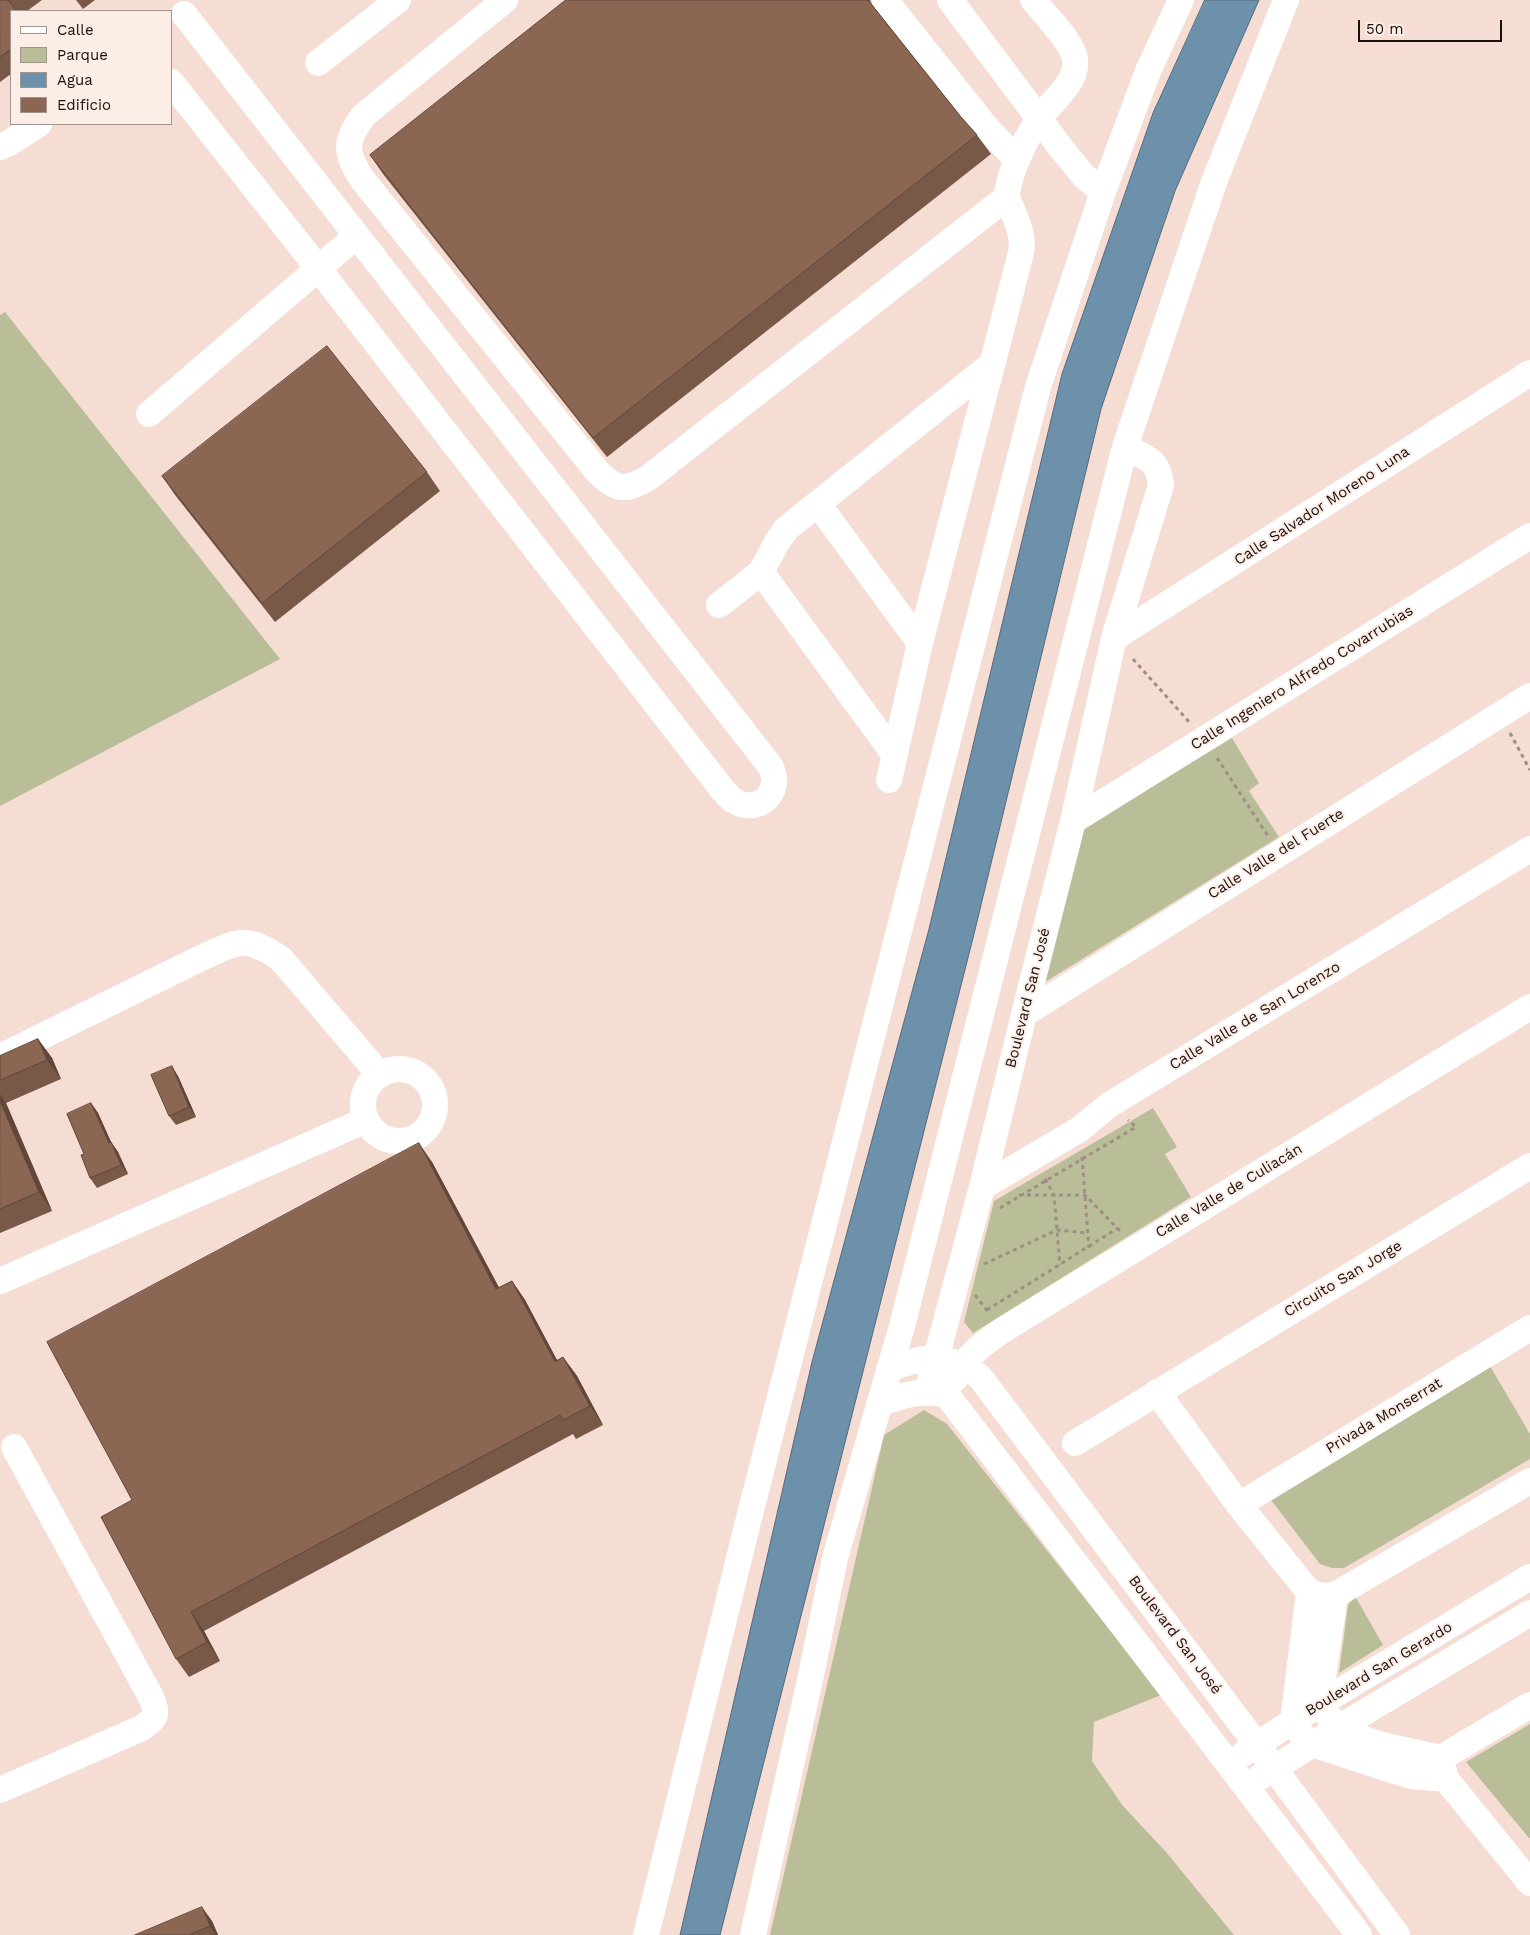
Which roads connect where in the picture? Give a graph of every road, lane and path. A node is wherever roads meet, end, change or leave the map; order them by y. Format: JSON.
{"nodes":[{"id":1,"x":398,"y":0,"type":"edge"},
{"id":2,"x":505,"y":0,"type":"edge"},
{"id":3,"x":885,"y":0,"type":"edge"},
{"id":4,"x":950,"y":0,"type":"edge"},
{"id":5,"x":1033,"y":0,"type":"edge"},
{"id":6,"x":1180,"y":0,"type":"edge"},
{"id":7,"x":1286,"y":0,"type":"edge"},
{"id":8,"x":186,"y":13,"type":"edge"},
{"id":9,"x":318,"y":63,"type":"dead end"},
{"id":10,"x":172,"y":83,"type":"edge"},
{"id":11,"x":1039,"y":119,"type":"junction"},
{"id":12,"x":36,"y":125,"type":"edge"},
{"id":13,"x":0,"y":147,"type":"edge"},
{"id":14,"x":1016,"y":160,"type":"junction"},
{"id":15,"x":1102,"y":192,"type":"junction"},
{"id":16,"x":1007,"y":197,"type":"junction"},
{"id":17,"x":356,"y":236,"type":"junction"},
{"id":18,"x":318,"y":268,"type":"junction"},
{"id":19,"x":991,"y":365,"type":"junction"},
{"id":20,"x":1530,"y":373,"type":"edge"},
{"id":21,"x":149,"y":414,"type":"dead end"},
{"id":22,"x":1125,"y":447,"type":"junction"},
{"id":23,"x":818,"y":504,"type":"junction"},
{"id":24,"x":1530,"y":536,"type":"edge"},
{"id":25,"x":761,"y":572,"type":"junction"},
{"id":26,"x":719,"y":605,"type":"dead end"},
{"id":27,"x":1114,"y":638,"type":"junction"},
{"id":28,"x":920,"y":643,"type":"junction"},
{"id":29,"x":1530,"y":696,"type":"edge"},
{"id":30,"x":1500,"y":715,"type":"junction"},
{"id":31,"x":894,"y":754,"type":"junction"},
{"id":32,"x":1530,"y":770,"type":"edge"},
{"id":33,"x":889,"y":780,"type":"dead end"},
{"id":34,"x":1073,"y":821,"type":"junction"},
{"id":35,"x":1530,"y":849,"type":"edge"},
{"id":36,"x":1530,"y":1007,"type":"edge"},
{"id":37,"x":1024,"y":1014,"type":"junction"},
{"id":38,"x":0,"y":1057,"type":"edge"},
{"id":39,"x":380,"y":1075,"type":"junction"},
{"id":40,"x":366,"y":1120,"type":"junction"},
{"id":41,"x":1080,"y":1129,"type":"junction"},
{"id":42,"x":1034,"y":1157,"type":"junction"},
{"id":43,"x":1530,"y":1166,"type":"edge"},
{"id":44,"x":1007,"y":1173,"type":"junction"},
{"id":45,"x":982,"y":1187,"type":"junction"},
{"id":46,"x":1054,"y":1195,"type":"junction"},
{"id":47,"x":1085,"y":1196,"type":"junction"},
{"id":48,"x":1118,"y":1228,"type":"junction"},
{"id":49,"x":1057,"y":1230,"type":"junction"},
{"id":50,"x":1088,"y":1233,"type":"junction"},
{"id":51,"x":1088,"y":1247,"type":"junction"},
{"id":52,"x":1137,"y":1247,"type":"junction"},
{"id":53,"x":1060,"y":1264,"type":"junction"},
{"id":54,"x":958,"y":1276,"type":"junction"},
{"id":55,"x":1089,"y":1276,"type":"junction"},
{"id":56,"x":0,"y":1281,"type":"edge"},
{"id":57,"x":1062,"y":1293,"type":"junction"},
{"id":58,"x":995,"y":1320,"type":"junction"},
{"id":59,"x":902,"y":1326,"type":"junction"},
{"id":60,"x":1530,"y":1328,"type":"edge"},
{"id":61,"x":943,"y":1331,"type":"junction"},
{"id":62,"x":936,"y":1358,"type":"junction"},
{"id":63,"x":963,"y":1364,"type":"junction"},
{"id":64,"x":889,"y":1369,"type":"junction"},
{"id":65,"x":1157,"y":1392,"type":"junction"},
{"id":66,"x":937,"y":1394,"type":"junction"},
{"id":67,"x":879,"y":1404,"type":"junction"},
{"id":68,"x":1075,"y":1443,"type":"dead end"},
{"id":69,"x":14,"y":1447,"type":"dead end"},
{"id":70,"x":1530,"y":1481,"type":"edge"},
{"id":71,"x":1239,"y":1505,"type":"junction"},
{"id":72,"x":1530,"y":1578,"type":"edge"},
{"id":73,"x":1309,"y":1592,"type":"junction"},
{"id":74,"x":1335,"y":1595,"type":"junction"},
{"id":75,"x":1530,"y":1613,"type":"edge"},
{"id":76,"x":1314,"y":1649,"type":"junction"},
{"id":77,"x":1319,"y":1704,"type":"junction"},
{"id":78,"x":1530,"y":1705,"type":"edge"},
{"id":79,"x":1293,"y":1721,"type":"junction"},
{"id":80,"x":1340,"y":1727,"type":"junction"},
{"id":81,"x":1312,"y":1744,"type":"junction"},
{"id":82,"x":1257,"y":1745,"type":"junction"},
{"id":83,"x":1388,"y":1758,"type":"junction"},
{"id":84,"x":1230,"y":1763,"type":"junction"},
{"id":85,"x":1274,"y":1768,"type":"junction"},
{"id":86,"x":1443,"y":1768,"type":"junction"},
{"id":87,"x":1247,"y":1786,"type":"junction"},
{"id":88,"x":0,"y":1790,"type":"edge"},
{"id":89,"x":1521,"y":1855,"type":"edge"},
{"id":90,"x":1530,"y":1883,"type":"edge"},
{"id":91,"x":646,"y":1935,"type":"edge"},
{"id":92,"x":753,"y":1935,"type":"edge"},
{"id":93,"x":1359,"y":1935,"type":"edge"},
{"id":94,"x":1397,"y":1935,"type":"edge"}],
"edges":[{"from":1,"to":9,"type":"street"},
{"from":2,"to":16,"type":"street"},
{"from":3,"to":14,"type":"street"},
{"from":4,"to":11,"type":"street"},
{"from":5,"to":11,"type":"street"},
{"from":6,"to":15,"type":"street"},
{"from":7,"to":22,"type":"street"},
{"from":8,"to":17,"type":"street"},
{"from":10,"to":18,"type":"street"},
{"from":11,"to":14,"type":"street"},
{"from":11,"to":15,"type":"street"},
{"from":12,"to":13,"type":"street"},
{"from":14,"to":16,"type":"street"},
{"from":15,"to":91,"type":"street"},
{"from":16,"to":19,"type":"street"},
{"from":17,"to":18,"type":"street"},
{"from":17,"to":18,"type":"street"},
{"from":18,"to":21,"type":"street"},
{"from":19,"to":23,"type":"street"},
{"from":19,"to":28,"type":"street"},
{"from":20,"to":27,"type":"street","name":"Calle Salvador Moreno Luna"},
{"from":22,"to":27,"type":"street","name":"Boulevard San José"},
{"from":22,"to":59,"type":"street"},
{"from":23,"to":25,"type":"street"},
{"from":23,"to":28,"type":"street"},
{"from":24,"to":34,"type":"street","name":"Calle Ingeniero Alfredo Covarrubias"},
{"from":25,"to":26,"type":"street"},
{"from":25,"to":31,"type":"street"},
{"from":27,"to":34,"type":"street","name":"Boulevard San José"},
{"from":28,"to":31,"type":"street"},
{"from":29,"to":30,"type":"street","name":"Calle Valle del Fuerte"},
{"from":30,"to":32,"type":"path"},
{"from":30,"to":37,"type":"street","name":"Calle Valle del Fuerte"},
{"from":31,"to":33,"type":"street"},
{"from":34,"to":37,"type":"street","name":"Boulevard San José"},
{"from":35,"to":41,"type":"street","name":"Calle Valle de San Lorenzo"},
{"from":36,"to":52,"type":"street","name":"Calle Valle de Culiacán"},
{"from":37,"to":45,"type":"street","name":"Boulevard San José"},
{"from":38,"to":39,"type":"street"},
{"from":39,"to":40,"type":"street"},
{"from":39,"to":40,"type":"street"},
{"from":40,"to":56,"type":"street"},
{"from":41,"to":42,"type":"street","name":"Calle Valle de San Lorenzo"},
{"from":41,"to":47,"type":"path"},
{"from":42,"to":44,"type":"street","name":"Calle Valle de San Lorenzo"},
{"from":42,"to":46,"type":"path"},
{"from":43,"to":65,"type":"street","name":"Circuito San Jorge"},
{"from":44,"to":45,"type":"street","name":"Calle Valle de San Lorenzo"},
{"from":44,"to":46,"type":"path"},
{"from":45,"to":54,"type":"street","name":"Boulevard San José"},
{"from":46,"to":47,"type":"path"},
{"from":46,"to":49,"type":"path"},
{"from":47,"to":48,"type":"path"},
{"from":47,"to":50,"type":"path"},
{"from":48,"to":51,"type":"path"},
{"from":48,"to":52,"type":"path"},
{"from":49,"to":50,"type":"path"},
{"from":49,"to":53,"type":"path"},
{"from":49,"to":54,"type":"path"},
{"from":50,"to":51,"type":"path"},
{"from":51,"to":53,"type":"path"},
{"from":51,"to":55,"type":"path"},
{"from":52,"to":55,"type":"street","name":"Calle Valle de Culiacán"},
{"from":53,"to":57,"type":"path"},
{"from":53,"to":58,"type":"path"},
{"from":54,"to":58,"type":"path"},
{"from":54,"to":61,"type":"street","name":"Boulevard San José"},
{"from":55,"to":57,"type":"street","name":"Calle Valle de Culiacán"},
{"from":57,"to":58,"type":"street","name":"Calle Valle de Culiacán"},
{"from":58,"to":63,"type":"street","name":"Calle Valle de Culiacán"},
{"from":59,"to":61,"type":"street"},
{"from":59,"to":64,"type":"street"},
{"from":60,"to":71,"type":"street","name":"Privada Monserrat"},
{"from":61,"to":62,"type":"street","name":"Boulevard San José"},
{"from":62,"to":63,"type":"street","name":"Boulevard San José"},
{"from":62,"to":64,"type":"street","name":"Boulevard San José"},
{"from":62,"to":66,"type":"street","name":"Boulevard San José"},
{"from":63,"to":66,"type":"street","name":"Calle Valle de Culiacán"},
{"from":63,"to":82,"type":"street","name":"Boulevard San José"},
{"from":64,"to":67,"type":"street"},
{"from":65,"to":68,"type":"street","name":"Circuito San Jorge"},
{"from":65,"to":71,"type":"street"},
{"from":66,"to":67,"type":"street"},
{"from":66,"to":84,"type":"street"},
{"from":67,"to":92,"type":"street"},
{"from":69,"to":88,"type":"street"},
{"from":70,"to":74,"type":"street"},
{"from":71,"to":73,"type":"street"},
{"from":72,"to":77,"type":"street","name":"Boulevard San Gerardo"},
{"from":73,"to":74,"type":"street"},
{"from":73,"to":76,"type":"street"},
{"from":74,"to":76,"type":"street"},
{"from":75,"to":80,"type":"street","name":"Boulevard San Gerardo"},
{"from":76,"to":77,"type":"street"},
{"from":76,"to":79,"type":"street"},
{"from":77,"to":79,"type":"street","name":"Boulevard San Gerardo"},
{"from":77,"to":80,"type":"street"},
{"from":78,"to":86,"type":"street"},
{"from":79,"to":81,"type":"street"},
{"from":79,"to":82,"type":"street","name":"Boulevard San Gerardo"},
{"from":80,"to":81,"type":"street","name":"Boulevard San Gerardo"},
{"from":80,"to":83,"type":"street"},
{"from":81,"to":83,"type":"street"},
{"from":81,"to":85,"type":"street","name":"Boulevard San Gerardo"},
{"from":82,"to":84,"type":"street","name":"Boulevard San Gerardo"},
{"from":82,"to":85,"type":"street","name":"Boulevard San José"},
{"from":83,"to":86,"type":"street"},
{"from":84,"to":87,"type":"street"},
{"from":85,"to":87,"type":"street","name":"Boulevard San Gerardo"},
{"from":85,"to":94,"type":"street","name":"Boulevard San José"},
{"from":86,"to":89,"type":"street"},
{"from":87,"to":93,"type":"street"},
{"from":89,"to":90,"type":"street"}]}
